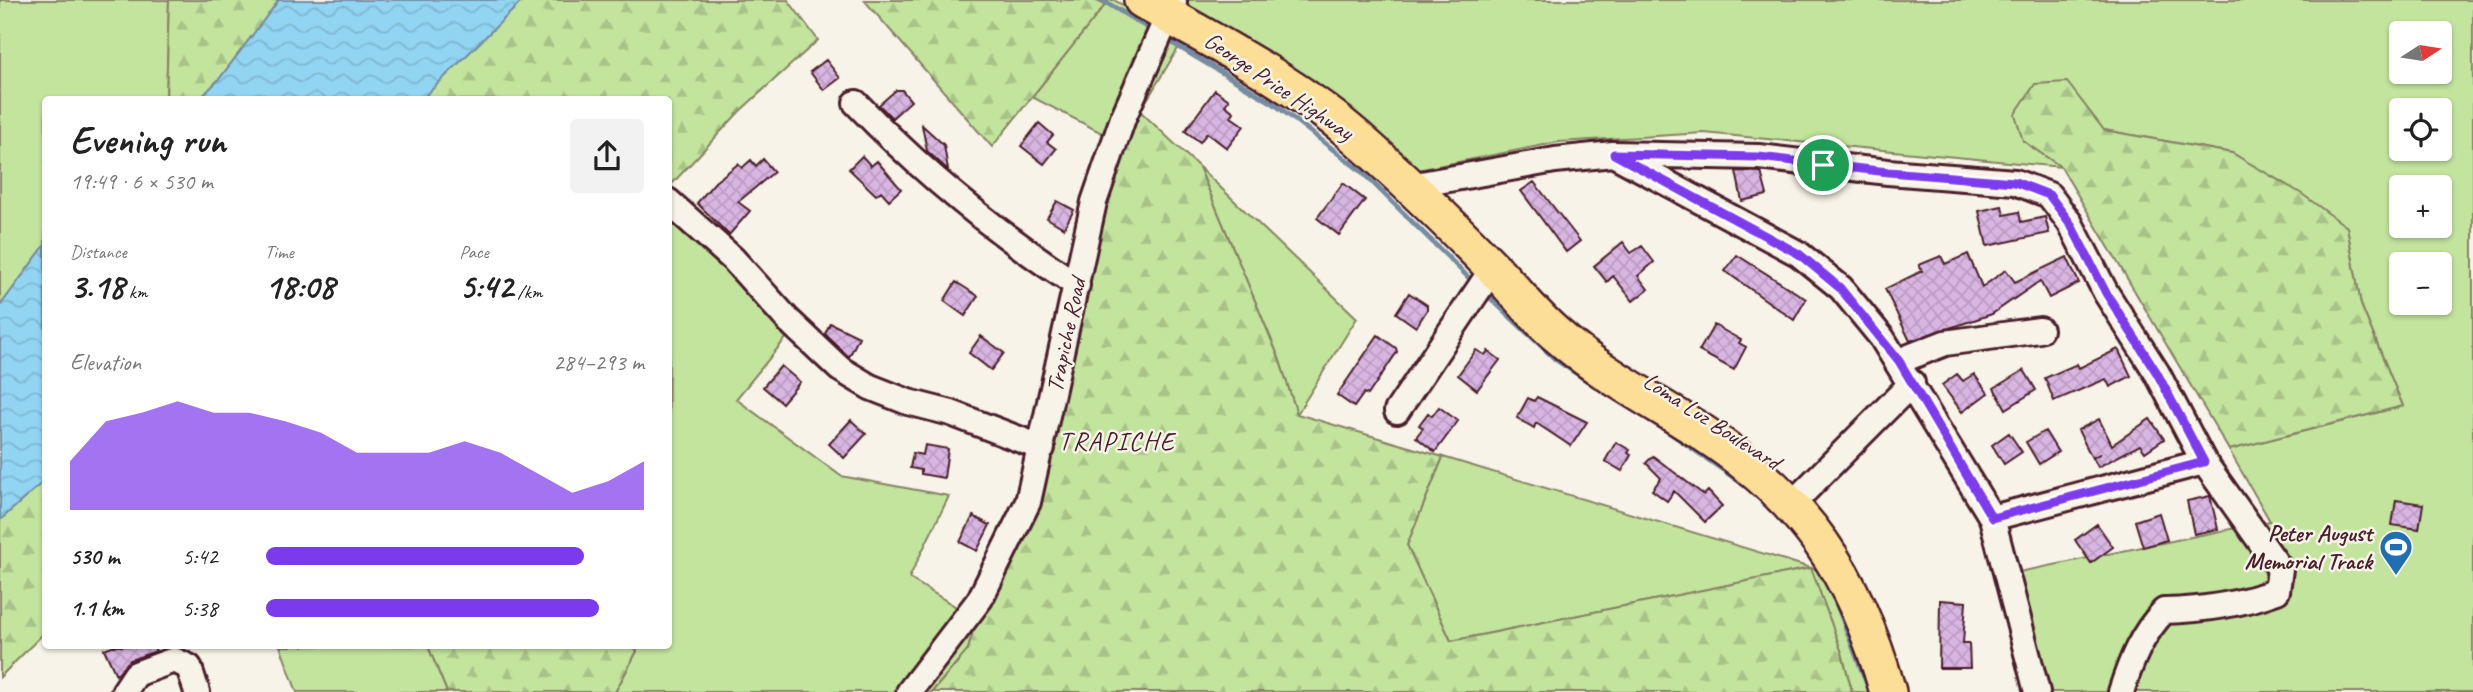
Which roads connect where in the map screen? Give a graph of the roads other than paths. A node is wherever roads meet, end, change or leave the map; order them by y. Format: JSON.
{"nodes":[{"id":1,"x":1162,"y":5,"type":"edge"},
{"id":2,"x":856,"y":103,"type":"dead end"},
{"id":3,"x":1614,"y":154,"type":"junction"},
{"id":4,"x":1410,"y":186,"type":"junction"},
{"id":5,"x":672,"y":205,"type":"edge"},
{"id":6,"x":1495,"y":270,"type":"junction"},
{"id":7,"x":1077,"y":285,"type":"junction"},
{"id":8,"x":2040,"y":330,"type":"dead end"},
{"id":9,"x":1899,"y":361,"type":"junction"},
{"id":10,"x":1912,"y":383,"type":"junction"},
{"id":11,"x":1397,"y":411,"type":"dead end"},
{"id":12,"x":1042,"y":448,"type":"junction"},
{"id":13,"x":2204,"y":462,"type":"junction"},
{"id":14,"x":1798,"y":497,"type":"junction"},
{"id":15,"x":1992,"y":518,"type":"junction"},
{"id":16,"x":124,"y":692,"type":"edge"},
{"id":17,"x":197,"y":692,"type":"edge"},
{"id":18,"x":909,"y":692,"type":"edge"},
{"id":19,"x":1888,"y":692,"type":"edge"},
{"id":20,"x":1905,"y":692,"type":"edge"},
{"id":21,"x":2037,"y":692,"type":"edge"},
{"id":22,"x":2121,"y":692,"type":"edge"}],
"edges":[{"from":1,"to":4,"type":"highway","name":"George Price Highway"},
{"from":1,"to":7,"type":"street","name":"Trapiche Road"},
{"from":2,"to":7,"type":"street"},
{"from":3,"to":4,"type":"street"},
{"from":3,"to":9,"type":"street"},
{"from":3,"to":13,"type":"street"},
{"from":4,"to":6,"type":"highway","name":"George Price Highway"},
{"from":5,"to":12,"type":"street"},
{"from":6,"to":11,"type":"street"},
{"from":6,"to":14,"type":"highway","name":"Loma Luz Boulevard"},
{"from":7,"to":12,"type":"street","name":"Trapiche Road"},
{"from":8,"to":9,"type":"street"},
{"from":9,"to":10,"type":"street"},
{"from":10,"to":14,"type":"street"},
{"from":10,"to":15,"type":"street"},
{"from":12,"to":18,"type":"street","name":"Trapiche Road"},
{"from":13,"to":15,"type":"street"},
{"from":13,"to":22,"type":"street"},
{"from":14,"to":19,"type":"highway"},
{"from":14,"to":20,"type":"highway","name":"Loma Luz Boulevard"},
{"from":15,"to":21,"type":"street"},
{"from":16,"to":17,"type":"street"}]}
